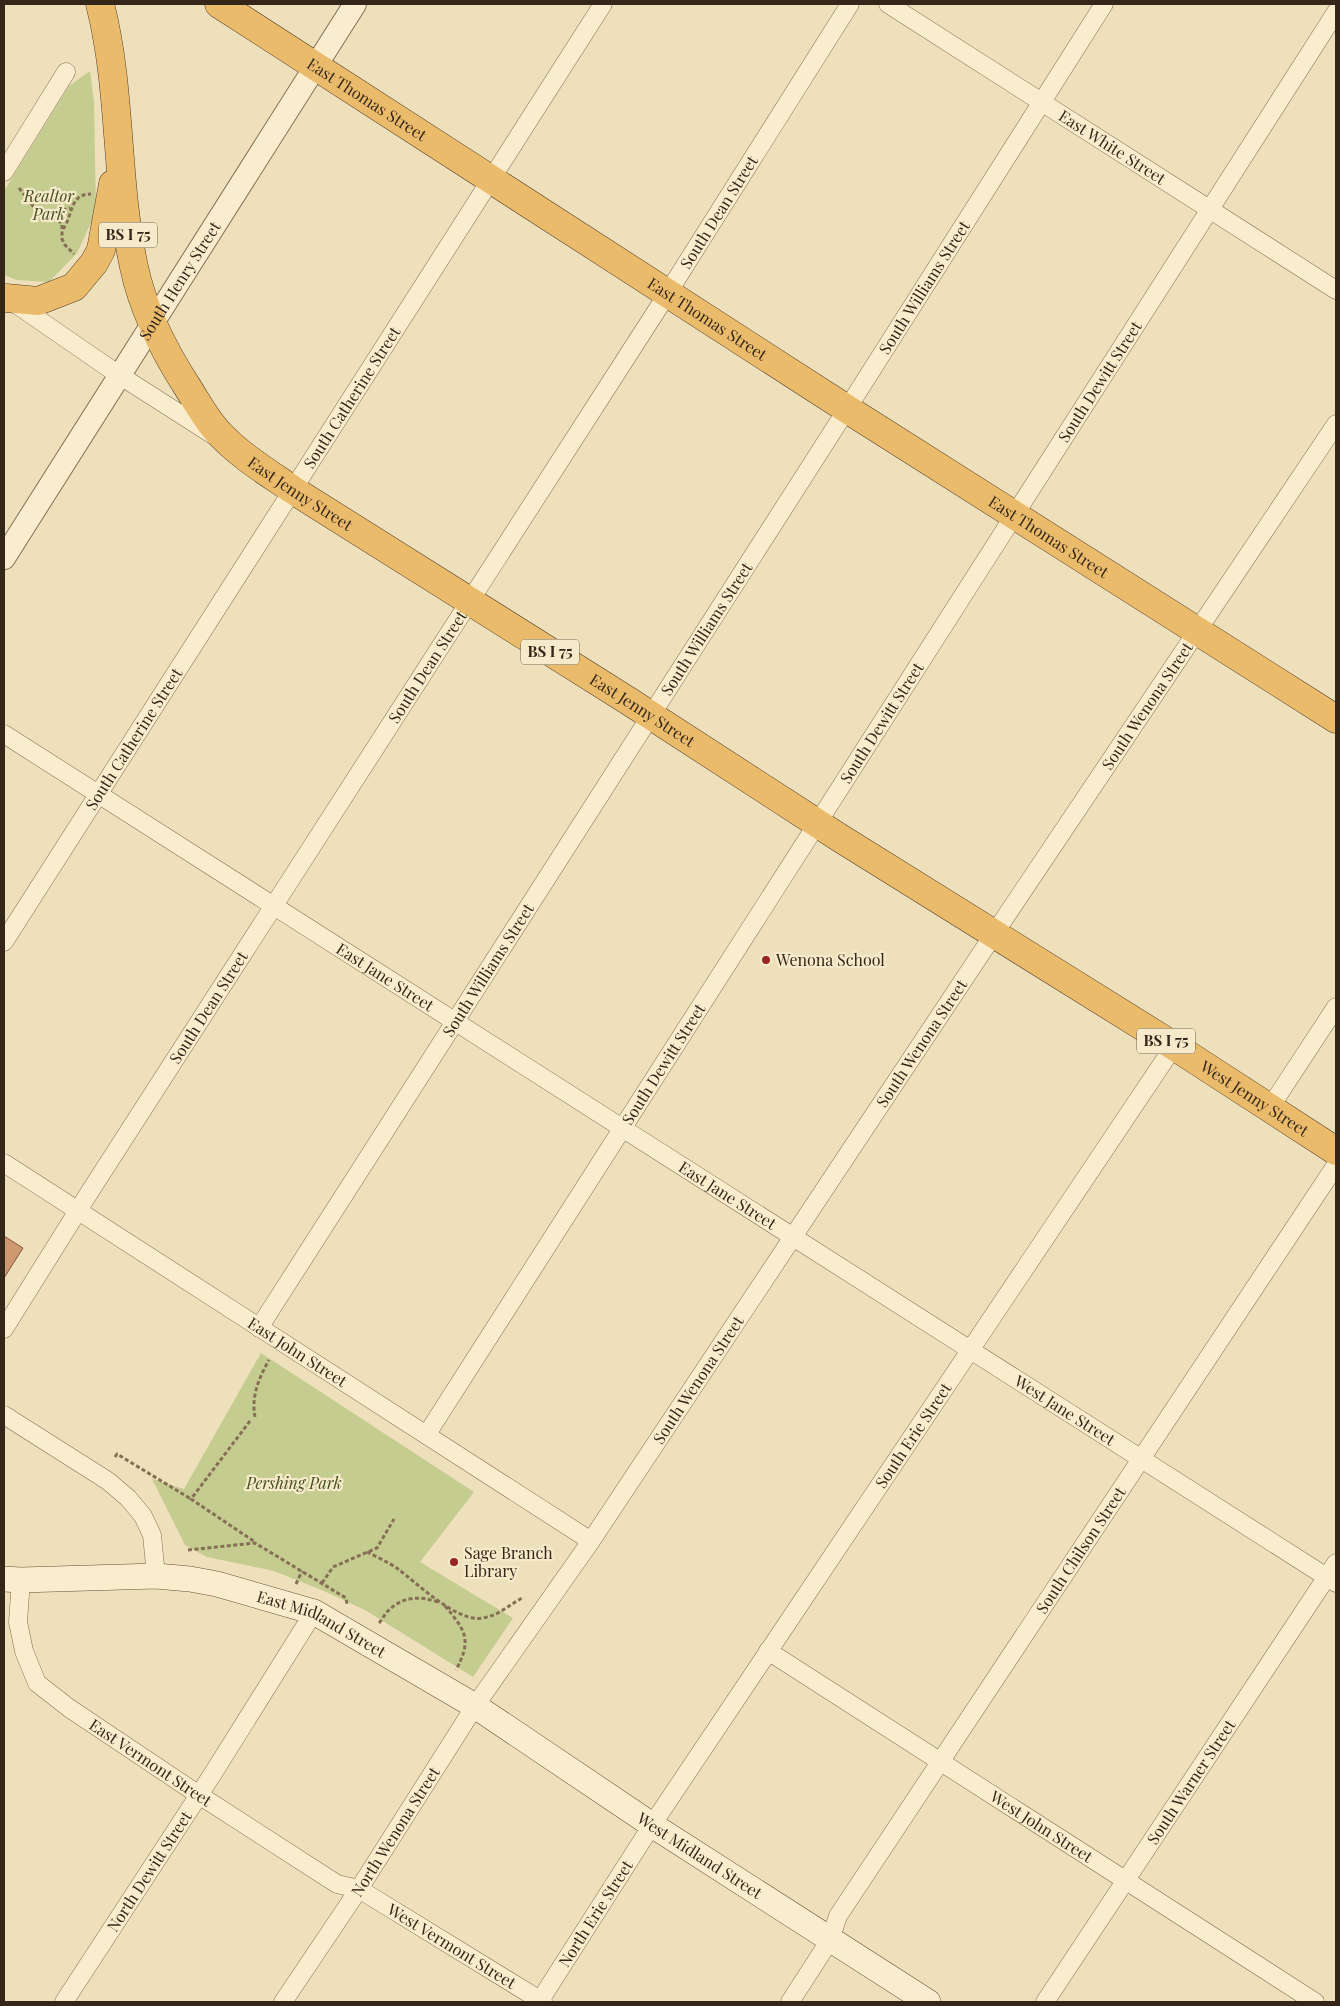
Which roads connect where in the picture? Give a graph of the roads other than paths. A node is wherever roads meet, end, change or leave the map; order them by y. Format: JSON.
{"nodes":[{"id":1,"x":100,"y":4,"type":"edge"},
{"id":2,"x":219,"y":4,"type":"edge"},
{"id":3,"x":355,"y":4,"type":"edge"},
{"id":4,"x":603,"y":4,"type":"edge"},
{"id":5,"x":850,"y":4,"type":"edge"},
{"id":6,"x":888,"y":4,"type":"edge"},
{"id":7,"x":1104,"y":4,"type":"edge"},
{"id":8,"x":1336,"y":12,"type":"edge"},
{"id":9,"x":316,"y":66,"type":"junction"},
{"id":10,"x":66,"y":72,"type":"dead end"},
{"id":11,"x":1041,"y":102,"type":"junction"},
{"id":12,"x":119,"y":145,"type":"junction"},
{"id":13,"x":4,"y":172,"type":"edge"},
{"id":14,"x":492,"y":180,"type":"junction"},
{"id":15,"x":1210,"y":209,"type":"junction"},
{"id":16,"x":1336,"y":290,"type":"edge"},
{"id":17,"x":668,"y":294,"type":"junction"},
{"id":18,"x":5,"y":297,"type":"edge"},
{"id":19,"x":152,"y":323,"type":"junction"},
{"id":20,"x":119,"y":375,"type":"junction"},
{"id":21,"x":847,"y":409,"type":"junction"},
{"id":22,"x":1336,"y":424,"type":"edge"},
{"id":23,"x":241,"y":453,"type":"junction"},
{"id":24,"x":293,"y":490,"type":"junction"},
{"id":25,"x":1014,"y":515,"type":"junction"},
{"id":26,"x":4,"y":558,"type":"edge"},
{"id":27,"x":469,"y":602,"type":"junction"},
{"id":28,"x":1198,"y":630,"type":"junction"},
{"id":29,"x":651,"y":715,"type":"junction"},
{"id":30,"x":1336,"y":719,"type":"edge"},
{"id":31,"x":4,"y":734,"type":"edge"},
{"id":32,"x":98,"y":794,"type":"junction"},
{"id":33,"x":818,"y":824,"type":"junction"},
{"id":34,"x":274,"y":906,"type":"junction"},
{"id":35,"x":994,"y":934,"type":"junction"},
{"id":36,"x":4,"y":942,"type":"edge"},
{"id":37,"x":1336,"y":1006,"type":"edge"},
{"id":38,"x":456,"y":1021,"type":"junction"},
{"id":39,"x":1174,"y":1046,"type":"junction"},
{"id":40,"x":1269,"y":1109,"type":"junction"},
{"id":41,"x":623,"y":1129,"type":"junction"},
{"id":42,"x":1336,"y":1151,"type":"edge"},
{"id":43,"x":4,"y":1163,"type":"edge"},
{"id":44,"x":1336,"y":1165,"type":"edge"},
{"id":45,"x":78,"y":1211,"type":"junction"},
{"id":46,"x":794,"y":1236,"type":"junction"},
{"id":47,"x":259,"y":1328,"type":"junction"},
{"id":48,"x":4,"y":1329,"type":"edge"},
{"id":49,"x":971,"y":1349,"type":"junction"},
{"id":50,"x":4,"y":1415,"type":"edge"},
{"id":51,"x":427,"y":1434,"type":"junction"},
{"id":52,"x":1141,"y":1458,"type":"junction"},
{"id":53,"x":591,"y":1541,"type":"junction"},
{"id":54,"x":1333,"y":1574,"type":"edge"},
{"id":55,"x":156,"y":1576,"type":"junction"},
{"id":56,"x":12,"y":1580,"type":"edge"},
{"id":57,"x":314,"y":1612,"type":"junction"},
{"id":58,"x":768,"y":1651,"type":"junction"},
{"id":59,"x":507,"y":1662,"type":"joint"},
{"id":60,"x":475,"y":1706,"type":"junction"},
{"id":61,"x":941,"y":1762,"type":"junction"},
{"id":62,"x":199,"y":1795,"type":"junction"},
{"id":63,"x":652,"y":1825,"type":"junction"},
{"id":64,"x":1125,"y":1880,"type":"junction"},
{"id":65,"x":359,"y":1889,"type":"junction"},
{"id":66,"x":830,"y":1940,"type":"junction"},
{"id":67,"x":64,"y":2002,"type":"edge"},
{"id":68,"x":283,"y":2002,"type":"edge"},
{"id":69,"x":541,"y":2002,"type":"edge"},
{"id":70,"x":790,"y":2002,"type":"edge"},
{"id":71,"x":928,"y":2002,"type":"edge"},
{"id":72,"x":1045,"y":2002,"type":"edge"},
{"id":73,"x":1315,"y":2002,"type":"edge"}],
"edges":[{"from":1,"to":12,"type":"highway","number":"BS I 75"},
{"from":2,"to":9,"type":"highway","name":"East Thomas Street"},
{"from":3,"to":9,"type":"street","name":"South Henry Street"},
{"from":4,"to":14,"type":"street","name":"South Catherine Street"},
{"from":5,"to":17,"type":"street","name":"South Dean Street"},
{"from":6,"to":11,"type":"street","name":"East White Street"},
{"from":7,"to":11,"type":"street","name":"South Williams Street"},
{"from":8,"to":15,"type":"street","name":"South Dewitt Street"},
{"from":9,"to":14,"type":"highway","name":"East Thomas Street"},
{"from":9,"to":19,"type":"street","name":"South Henry Street"},
{"from":10,"to":13,"type":"street"},
{"from":11,"to":15,"type":"street","name":"East White Street"},
{"from":11,"to":21,"type":"street","name":"South Williams Street"},
{"from":12,"to":18,"type":"highway"},
{"from":12,"to":19,"type":"highway","number":"BS I 75"},
{"from":14,"to":17,"type":"highway","name":"East Thomas Street"},
{"from":14,"to":24,"type":"street","name":"South Catherine Street"},
{"from":15,"to":16,"type":"street","name":"East White Street"},
{"from":15,"to":25,"type":"street","name":"South Dewitt Street"},
{"from":17,"to":21,"type":"highway","name":"East Thomas Street"},
{"from":17,"to":27,"type":"street","name":"South Dean Street"},
{"from":18,"to":20,"type":"street","name":"East Jenny Street"},
{"from":19,"to":20,"type":"street","name":"South Henry Street"},
{"from":19,"to":23,"type":"highway","name":"East Jenny Street","number":"BS I 75"},
{"from":20,"to":23,"type":"street","name":"East Jenny Street"},
{"from":20,"to":26,"type":"street","name":"South Henry Street"},
{"from":21,"to":25,"type":"highway","name":"East Thomas Street"},
{"from":21,"to":29,"type":"street","name":"South Williams Street"},
{"from":22,"to":28,"type":"street","name":"South Wenona Street"},
{"from":23,"to":24,"type":"highway","name":"East Jenny Street","number":"BS I 75"},
{"from":24,"to":27,"type":"highway","name":"East Jenny Street","number":"BS I 75"},
{"from":24,"to":32,"type":"street","name":"South Catherine Street"},
{"from":25,"to":28,"type":"highway","name":"East Thomas Street"},
{"from":25,"to":33,"type":"street","name":"South Dewitt Street"},
{"from":27,"to":29,"type":"highway","name":"East Jenny Street","number":"BS I 75"},
{"from":27,"to":34,"type":"street","name":"South Dean Street"},
{"from":28,"to":30,"type":"highway","name":"East Thomas Street"},
{"from":28,"to":35,"type":"street","name":"South Wenona Street"},
{"from":29,"to":33,"type":"highway","name":"East Jenny Street","number":"BS I 75"},
{"from":29,"to":38,"type":"street","name":"South Williams Street"},
{"from":31,"to":32,"type":"street","name":"East Jane Street"},
{"from":32,"to":34,"type":"street","name":"East Jane Street"},
{"from":32,"to":36,"type":"street","name":"South Catherine Street"},
{"from":33,"to":35,"type":"highway","name":"East Jenny Street","number":"BS I 75"},
{"from":33,"to":41,"type":"street","name":"South Dewitt Street"},
{"from":34,"to":38,"type":"street","name":"East Jane Street"},
{"from":34,"to":45,"type":"street","name":"South Dean Street"},
{"from":35,"to":39,"type":"highway","name":"West Jenny Street","number":"BS I 75"},
{"from":35,"to":46,"type":"street","name":"South Wenona Street"},
{"from":37,"to":40,"type":"street"},
{"from":38,"to":41,"type":"street","name":"East Jane Street"},
{"from":38,"to":47,"type":"street","name":"South Williams Street"},
{"from":39,"to":40,"type":"highway","name":"West Jenny Street","number":"BS I 75"},
{"from":39,"to":49,"type":"street","name":"South Erie Street"},
{"from":40,"to":42,"type":"highway","name":"West Jenny Street","number":"BS I 75"},
{"from":41,"to":46,"type":"street","name":"East Jane Street"},
{"from":41,"to":51,"type":"street","name":"South Dewitt Street"},
{"from":43,"to":45,"type":"street","name":"East John Street"},
{"from":44,"to":52,"type":"street","name":"South Chilson Street"},
{"from":45,"to":47,"type":"street","name":"East John Street"},
{"from":45,"to":48,"type":"street","name":"South Dean Street"},
{"from":46,"to":49,"type":"street","name":"West Jane Street"},
{"from":46,"to":53,"type":"street","name":"South Wenona Street"},
{"from":47,"to":51,"type":"street","name":"East John Street"},
{"from":49,"to":52,"type":"street","name":"West Jane Street"},
{"from":49,"to":58,"type":"street","name":"South Erie Street"},
{"from":50,"to":55,"type":"street"},
{"from":51,"to":53,"type":"street","name":"East John Street"},
{"from":52,"to":54,"type":"street","name":"West Jane Street"},
{"from":52,"to":61,"type":"street","name":"South Chilson Street"},
{"from":53,"to":59,"type":"street","name":"South Wenona Street"},
{"from":54,"to":64,"type":"street","name":"South Warner Street"},
{"from":55,"to":56,"type":"main road","name":"East Midland Street"},
{"from":55,"to":57,"type":"main road","name":"East Midland Street"},
{"from":56,"to":62,"type":"street","name":"East Vermont Street"},
{"from":57,"to":60,"type":"main road","name":"East Midland Street"},
{"from":57,"to":62,"type":"street","name":"North Dewitt Street"},
{"from":58,"to":61,"type":"street","name":"West John Street"},
{"from":58,"to":63,"type":"street","name":"South Erie Street"},
{"from":59,"to":60,"type":"street","name":"North Wenona Street"},
{"from":60,"to":63,"type":"main road","name":"West Midland Street"},
{"from":60,"to":65,"type":"street","name":"North Wenona Street"},
{"from":61,"to":64,"type":"street","name":"West John Street"},
{"from":61,"to":66,"type":"street","name":"South Chilson Street"},
{"from":62,"to":65,"type":"street","name":"East Vermont Street"},
{"from":62,"to":67,"type":"street","name":"North Dewitt Street"},
{"from":63,"to":66,"type":"main road","name":"West Midland Street"},
{"from":63,"to":69,"type":"street","name":"North Erie Street"},
{"from":64,"to":72,"type":"street","name":"South Warner Street"},
{"from":64,"to":73,"type":"street","name":"West John Street"},
{"from":65,"to":68,"type":"street","name":"North Wenona Street"},
{"from":65,"to":69,"type":"street","name":"West Vermont Street"},
{"from":66,"to":70,"type":"street","name":"South Chilson Street"},
{"from":66,"to":71,"type":"main road","name":"West Midland Street"}]}
